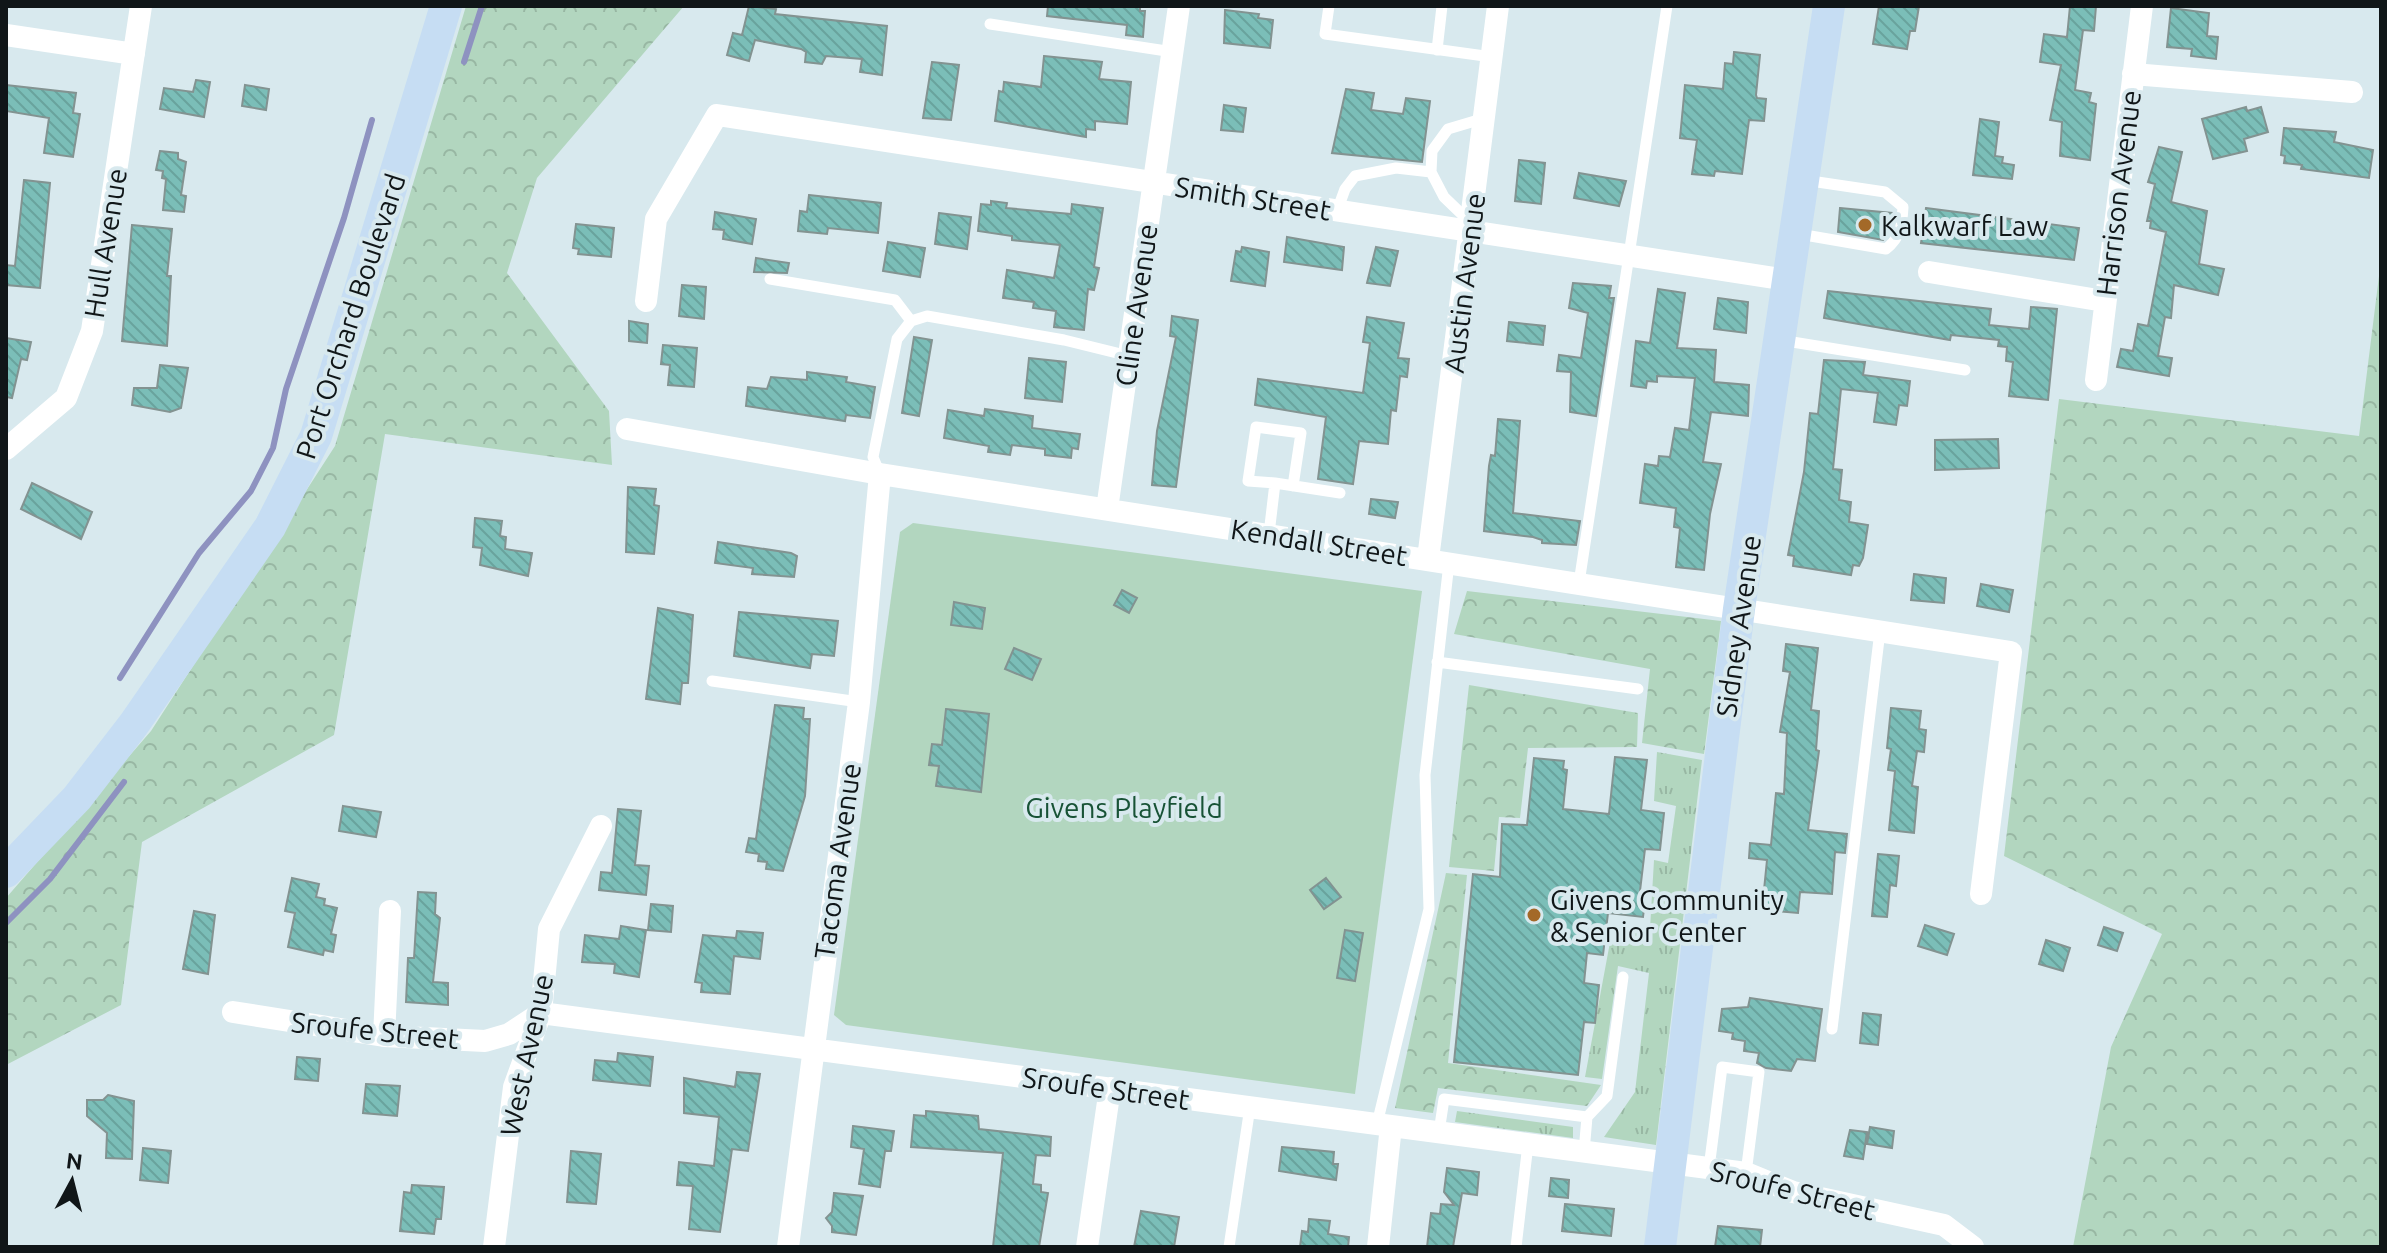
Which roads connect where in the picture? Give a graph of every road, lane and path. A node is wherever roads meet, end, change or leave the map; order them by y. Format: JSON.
{"nodes":[{"id":1,"x":141,"y":6,"type":"edge"},
{"id":2,"x":446,"y":6,"type":"edge"},
{"id":3,"x":1179,"y":6,"type":"edge"},
{"id":4,"x":1329,"y":6,"type":"edge"},
{"id":5,"x":1442,"y":6,"type":"edge"},
{"id":6,"x":1498,"y":6,"type":"edge"},
{"id":7,"x":1667,"y":6,"type":"edge"},
{"id":8,"x":1821,"y":6,"type":"edge"},
{"id":9,"x":1828,"y":6,"type":"edge"},
{"id":10,"x":2142,"y":6,"type":"edge"},
{"id":11,"x":990,"y":24,"type":"dead end"},
{"id":12,"x":6,"y":35,"type":"edge"},
{"id":13,"x":1437,"y":50,"type":"junction"},
{"id":14,"x":1173,"y":52,"type":"junction"},
{"id":15,"x":134,"y":54,"type":"junction"},
{"id":16,"x":1492,"y":57,"type":"junction"},
{"id":17,"x":2133,"y":74,"type":"junction"},
{"id":18,"x":2352,"y":92,"type":"dead end"},
{"id":19,"x":1485,"y":118,"type":"junction"},
{"id":20,"x":1431,"y":172,"type":"junction"},
{"id":21,"x":1803,"y":180,"type":"junction"},
{"id":22,"x":1154,"y":182,"type":"junction"},
{"id":23,"x":1337,"y":211,"type":"junction"},
{"id":24,"x":1471,"y":228,"type":"junction"},
{"id":25,"x":1795,"y":233,"type":"junction"},
{"id":26,"x":1631,"y":257,"type":"junction"},
{"id":27,"x":1929,"y":272,"type":"dead end"},
{"id":28,"x":770,"y":279,"type":"dead end"},
{"id":29,"x":1788,"y":280,"type":"junction"},
{"id":30,"x":646,"y":301,"type":"dead end"},
{"id":31,"x":2104,"y":301,"type":"junction"},
{"id":32,"x":911,"y":321,"type":"junction"},
{"id":33,"x":1780,"y":340,"type":"junction"},
{"id":34,"x":1129,"y":356,"type":"junction"},
{"id":35,"x":1965,"y":370,"type":"dead end"},
{"id":36,"x":2096,"y":380,"type":"dead end"},
{"id":37,"x":627,"y":429,"type":"dead end"},
{"id":38,"x":6,"y":449,"type":"edge"},
{"id":39,"x":880,"y":474,"type":"junction"},
{"id":40,"x":1275,"y":483,"type":"junction"},
{"id":41,"x":1293,"y":486,"type":"junction"},
{"id":42,"x":1340,"y":493,"type":"dead end"},
{"id":43,"x":1107,"y":509,"type":"junction"},
{"id":44,"x":1269,"y":534,"type":"junction"},
{"id":45,"x":1438,"y":561,"type":"junction"},
{"id":46,"x":1579,"y":583,"type":"junction"},
{"id":47,"x":1739,"y":609,"type":"junction"},
{"id":48,"x":1880,"y":631,"type":"junction"},
{"id":49,"x":1437,"y":662,"type":"junction"},
{"id":50,"x":712,"y":681,"type":"dead end"},
{"id":51,"x":1638,"y":689,"type":"dead end"},
{"id":52,"x":859,"y":702,"type":"junction"},
{"id":53,"x":601,"y":826,"type":"dead end"},
{"id":54,"x":6,"y":872,"type":"edge"},
{"id":55,"x":1981,"y":894,"type":"dead end"},
{"id":56,"x":390,"y":911,"type":"dead end"},
{"id":57,"x":1623,"y":977,"type":"dead end"},
{"id":58,"x":233,"y":1012,"type":"dead end"},
{"id":59,"x":541,"y":1013,"type":"junction"},
{"id":60,"x":1832,"y":1029,"type":"dead end"},
{"id":61,"x":384,"y":1036,"type":"junction"},
{"id":62,"x":812,"y":1049,"type":"junction"},
{"id":63,"x":1110,"y":1088,"type":"junction"},
{"id":64,"x":1250,"y":1107,"type":"junction"},
{"id":65,"x":1587,"y":1117,"type":"junction"},
{"id":66,"x":1384,"y":1125,"type":"junction"},
{"id":67,"x":1439,"y":1132,"type":"junction"},
{"id":68,"x":1528,"y":1144,"type":"junction"},
{"id":69,"x":1584,"y":1152,"type":"junction"},
{"id":70,"x":1670,"y":1163,"type":"junction"},
{"id":71,"x":1709,"y":1168,"type":"junction"},
{"id":72,"x":1746,"y":1173,"type":"junction"},
{"id":73,"x":494,"y":1247,"type":"edge"},
{"id":74,"x":788,"y":1247,"type":"edge"},
{"id":75,"x":1087,"y":1247,"type":"edge"},
{"id":76,"x":1229,"y":1247,"type":"edge"},
{"id":77,"x":1378,"y":1247,"type":"edge"},
{"id":78,"x":1516,"y":1247,"type":"edge"},
{"id":79,"x":1660,"y":1247,"type":"edge"},
{"id":80,"x":1973,"y":1247,"type":"edge"}],
"edges":[{"from":1,"to":15,"type":"street","name":"Hull Avenue"},
{"from":2,"to":54,"type":"main road","name":"Port Orchard Boulevard"},
{"from":3,"to":14,"type":"street","name":"Cline Avenue"},
{"from":4,"to":13,"type":"lane"},
{"from":5,"to":13,"type":"lane"},
{"from":6,"to":16,"type":"street","name":"Austin Avenue"},
{"from":7,"to":26,"type":"lane"},
{"from":8,"to":9,"type":"street"},
{"from":9,"to":21,"type":"main road","name":"Sidney Avenue"},
{"from":10,"to":17,"type":"street","name":"Harrison Avenue"},
{"from":11,"to":14,"type":"lane"},
{"from":12,"to":15,"type":"street"},
{"from":13,"to":16,"type":"lane"},
{"from":14,"to":22,"type":"street","name":"Cline Avenue"},
{"from":15,"to":38,"type":"street","name":"Hull Avenue"},
{"from":16,"to":19,"type":"street","name":"Austin Avenue"},
{"from":17,"to":18,"type":"street"},
{"from":17,"to":31,"type":"street","name":"Harrison Avenue"},
{"from":19,"to":20,"type":"lane"},
{"from":19,"to":24,"type":"street","name":"Austin Avenue"},
{"from":20,"to":23,"type":"lane"},
{"from":20,"to":24,"type":"lane"},
{"from":21,"to":25,"type":"main road","name":"Sidney Avenue"},
{"from":21,"to":25,"type":"lane"},
{"from":22,"to":23,"type":"street","name":"Smith Street"},
{"from":22,"to":30,"type":"street","name":"Smith Street"},
{"from":22,"to":34,"type":"street","name":"Cline Avenue"},
{"from":23,"to":24,"type":"street","name":"Smith Street"},
{"from":24,"to":26,"type":"street","name":"Smith Street"},
{"from":24,"to":45,"type":"street","name":"Austin Avenue"},
{"from":25,"to":29,"type":"main road","name":"Sidney Avenue"},
{"from":26,"to":29,"type":"street","name":"Smith Street"},
{"from":26,"to":46,"type":"lane"},
{"from":27,"to":31,"type":"street"},
{"from":28,"to":32,"type":"lane"},
{"from":29,"to":33,"type":"main road","name":"Sidney Avenue"},
{"from":31,"to":36,"type":"street","name":"Harrison Avenue"},
{"from":32,"to":34,"type":"lane"},
{"from":32,"to":39,"type":"lane"},
{"from":33,"to":35,"type":"lane"},
{"from":33,"to":47,"type":"main road","name":"Sidney Avenue"},
{"from":34,"to":43,"type":"street","name":"Cline Avenue"},
{"from":37,"to":39,"type":"street","name":"Kendall Street"},
{"from":39,"to":43,"type":"street","name":"Kendall Street"},
{"from":39,"to":52,"type":"street","name":"Tacoma Avenue"},
{"from":40,"to":41,"type":"lane"},
{"from":40,"to":41,"type":"lane"},
{"from":40,"to":44,"type":"lane"},
{"from":41,"to":42,"type":"lane"},
{"from":43,"to":44,"type":"street","name":"Kendall Street"},
{"from":44,"to":45,"type":"street","name":"Kendall Street"},
{"from":45,"to":46,"type":"street","name":"Kendall Street"},
{"from":45,"to":49,"type":"lane"},
{"from":46,"to":47,"type":"street","name":"Kendall Street"},
{"from":47,"to":48,"type":"street","name":"Kendall Street"},
{"from":47,"to":70,"type":"main road","name":"Sidney Avenue"},
{"from":48,"to":55,"type":"street","name":"Kendall Street"},
{"from":48,"to":60,"type":"lane"},
{"from":49,"to":51,"type":"lane"},
{"from":49,"to":66,"type":"lane"},
{"from":50,"to":52,"type":"lane"},
{"from":52,"to":62,"type":"street","name":"Tacoma Avenue"},
{"from":53,"to":59,"type":"street","name":"West Avenue"},
{"from":56,"to":61,"type":"street"},
{"from":57,"to":65,"type":"lane"},
{"from":58,"to":61,"type":"street","name":"Sroufe Street"},
{"from":59,"to":61,"type":"street","name":"Sroufe Street"},
{"from":59,"to":62,"type":"street","name":"Sroufe Street"},
{"from":59,"to":73,"type":"street","name":"West Avenue"},
{"from":62,"to":63,"type":"street","name":"Sroufe Street"},
{"from":62,"to":74,"type":"street","name":"Tacoma Avenue"},
{"from":63,"to":64,"type":"street","name":"Sroufe Street"},
{"from":63,"to":75,"type":"street"},
{"from":64,"to":66,"type":"street","name":"Sroufe Street"},
{"from":64,"to":76,"type":"lane"},
{"from":65,"to":67,"type":"lane"},
{"from":65,"to":69,"type":"lane"},
{"from":66,"to":67,"type":"street","name":"Sroufe Street"},
{"from":66,"to":77,"type":"street"},
{"from":67,"to":68,"type":"street","name":"Sroufe Street"},
{"from":68,"to":69,"type":"street","name":"Sroufe Street"},
{"from":68,"to":78,"type":"lane"},
{"from":69,"to":70,"type":"street","name":"Sroufe Street"},
{"from":70,"to":71,"type":"street","name":"Sroufe Street"},
{"from":70,"to":79,"type":"main road","name":"Sidney Avenue"},
{"from":71,"to":72,"type":"street","name":"Sroufe Street"},
{"from":71,"to":72,"type":"lane"},
{"from":72,"to":80,"type":"street","name":"Sroufe Street"}]}
